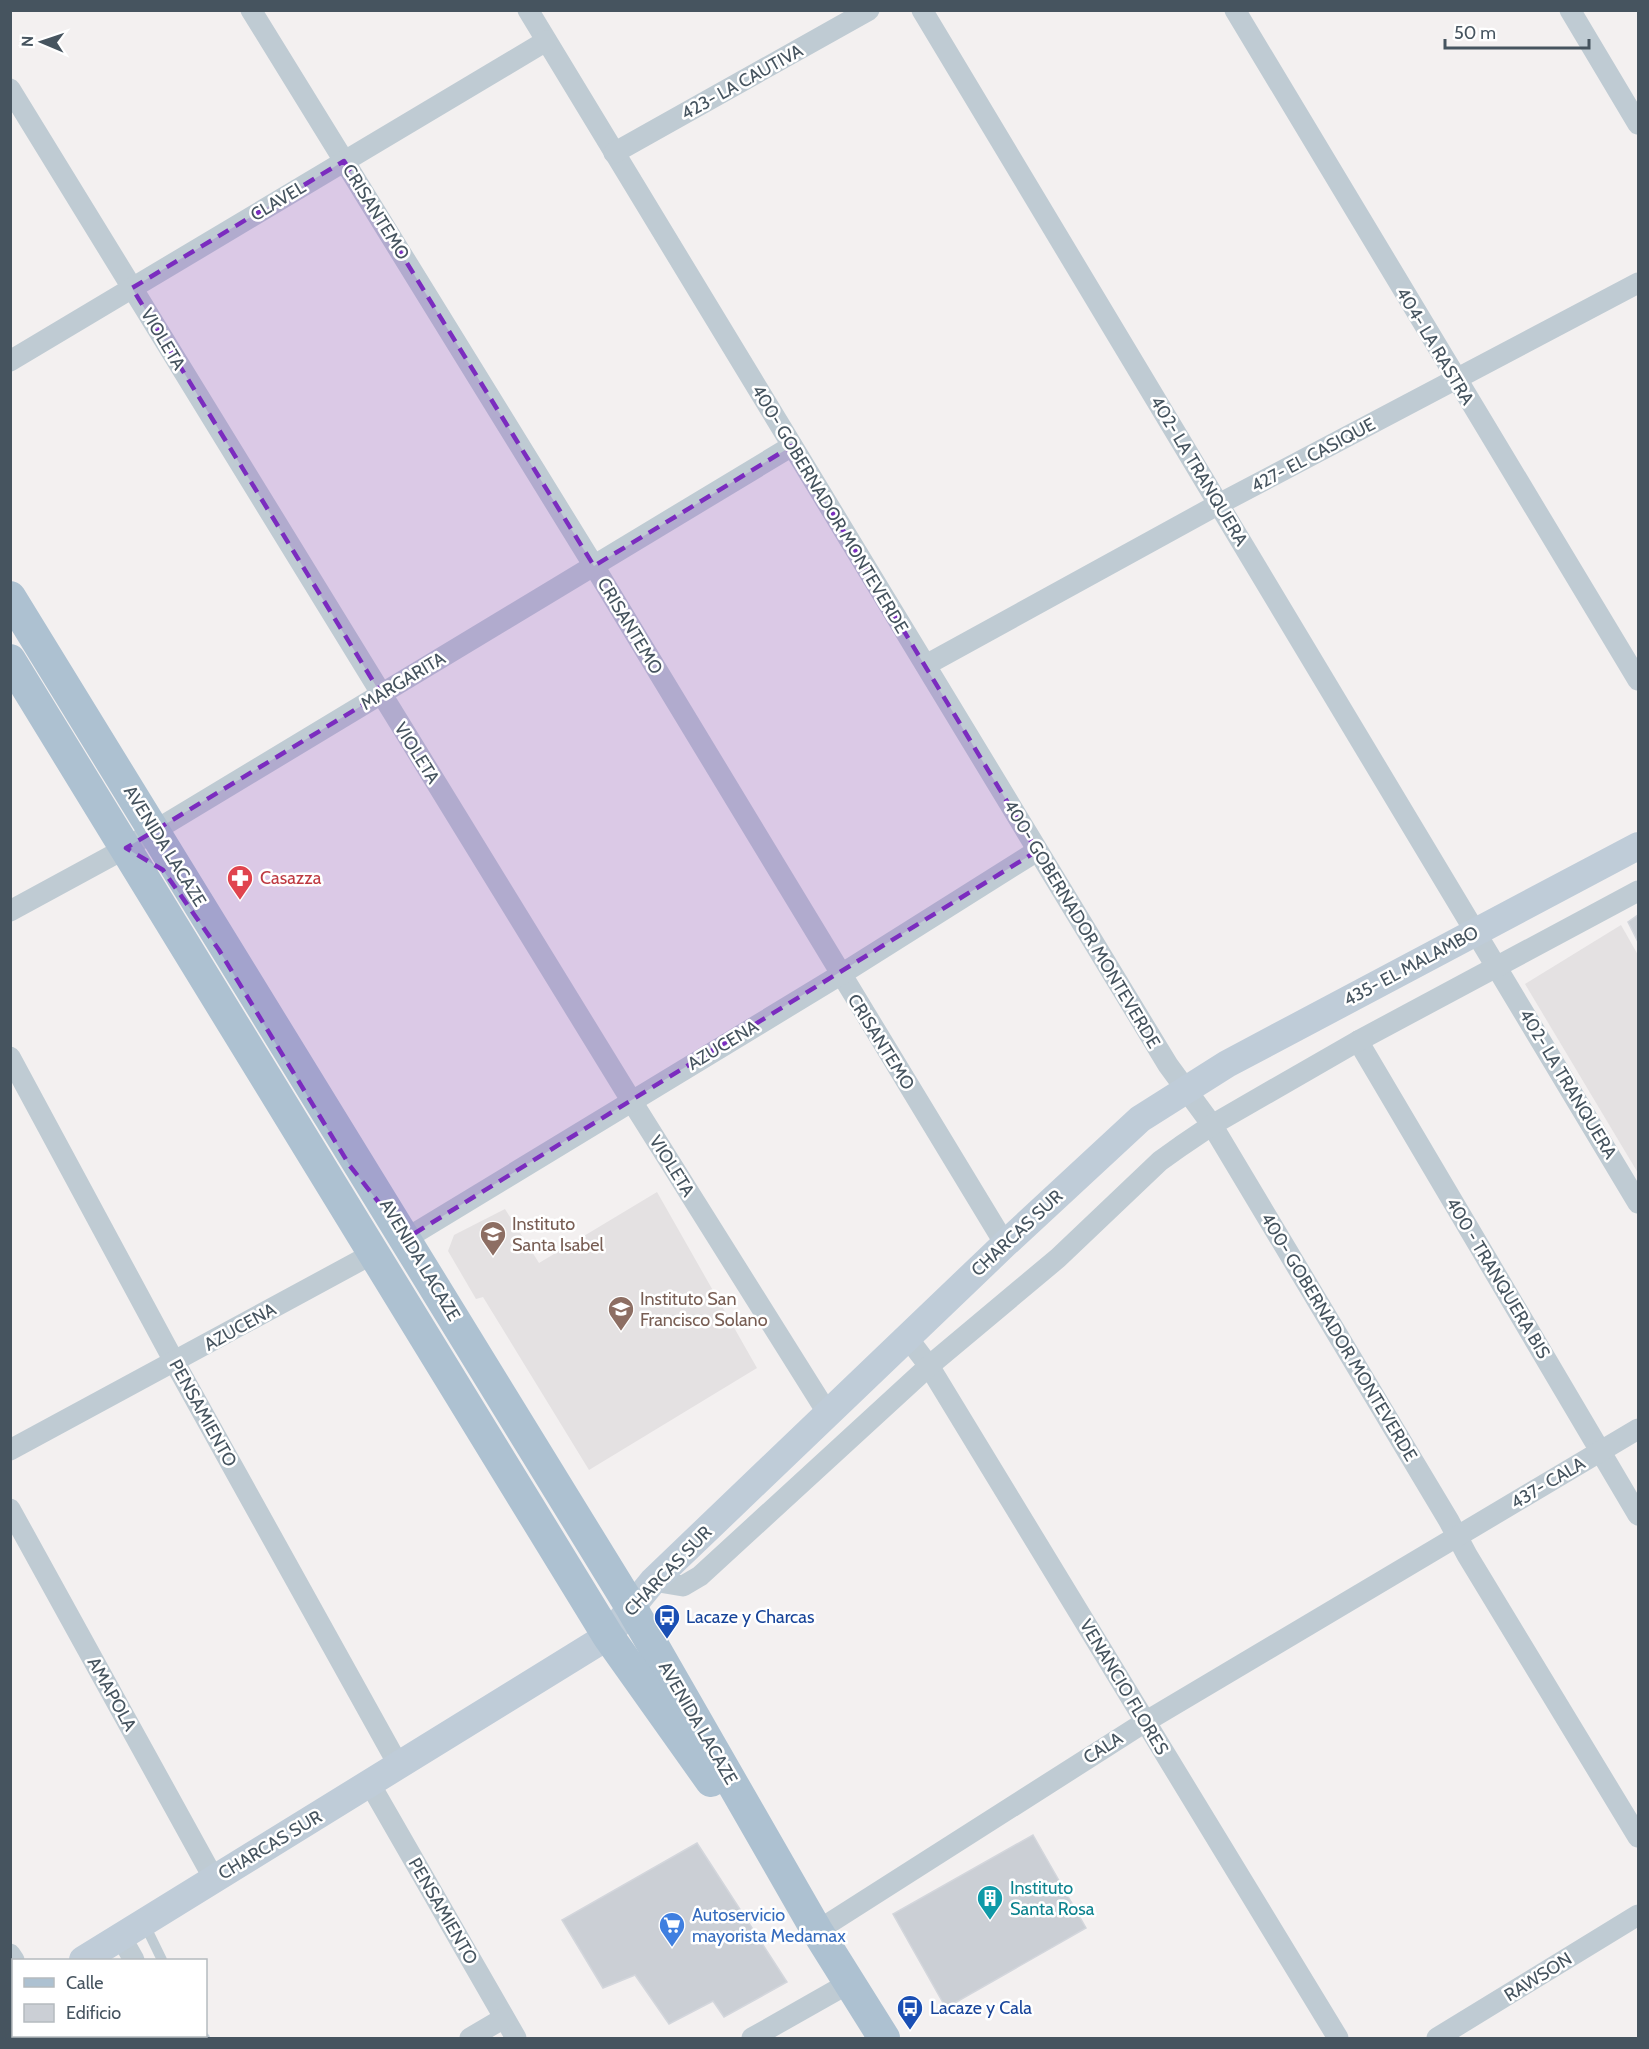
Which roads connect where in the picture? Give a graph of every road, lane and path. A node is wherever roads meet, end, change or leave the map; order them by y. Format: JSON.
{"nodes":[{"id":1,"x":251,"y":10,"type":"edge"},
{"id":2,"x":528,"y":10,"type":"edge"},
{"id":3,"x":869,"y":10,"type":"edge"},
{"id":4,"x":922,"y":10,"type":"edge"},
{"id":5,"x":1234,"y":10,"type":"edge"},
{"id":6,"x":1570,"y":10,"type":"edge"},
{"id":7,"x":546,"y":41,"type":"junction"},
{"id":8,"x":10,"y":89,"type":"edge"},
{"id":9,"x":1638,"y":124,"type":"edge"},
{"id":10,"x":614,"y":153,"type":"junction"},
{"id":11,"x":344,"y":161,"type":"junction"},
{"id":12,"x":1638,"y":283,"type":"edge"},
{"id":13,"x":132,"y":288,"type":"junction"},
{"id":14,"x":10,"y":361,"type":"edge"},
{"id":15,"x":1456,"y":380,"type":"junction"},
{"id":16,"x":792,"y":446,"type":"junction"},
{"id":17,"x":1218,"y":504,"type":"junction"},
{"id":18,"x":594,"y":566,"type":"junction"},
{"id":19,"x":10,"y":597,"type":"edge"},
{"id":20,"x":10,"y":660,"type":"edge"},
{"id":21,"x":926,"y":666,"type":"junction"},
{"id":22,"x":1638,"y":680,"type":"edge"},
{"id":23,"x":381,"y":694,"type":"junction"},
{"id":24,"x":155,"y":831,"type":"junction"},
{"id":25,"x":1638,"y":846,"type":"edge"},
{"id":26,"x":126,"y":848,"type":"junction"},
{"id":27,"x":1037,"y":851,"type":"junction"},
{"id":28,"x":1638,"y":891,"type":"edge"},
{"id":29,"x":10,"y":911,"type":"edge"},
{"id":30,"x":1476,"y":931,"type":"junction"},
{"id":31,"x":1498,"y":966,"type":"junction"},
{"id":32,"x":840,"y":975,"type":"junction"},
{"id":33,"x":1358,"y":1041,"type":"junction"},
{"id":34,"x":10,"y":1057,"type":"edge"},
{"id":35,"x":1184,"y":1089,"type":"junction"},
{"id":36,"x":631,"y":1100,"type":"junction"},
{"id":37,"x":1212,"y":1125,"type":"junction"},
{"id":38,"x":1638,"y":1203,"type":"edge"},
{"id":39,"x":407,"y":1238,"type":"junction"},
{"id":40,"x":1005,"y":1244,"type":"junction"},
{"id":41,"x":374,"y":1253,"type":"junction"},
{"id":42,"x":908,"y":1337,"type":"junction"},
{"id":43,"x":175,"y":1363,"type":"junction"},
{"id":44,"x":929,"y":1366,"type":"junction"},
{"id":45,"x":828,"y":1414,"type":"junction"},
{"id":46,"x":1638,"y":1429,"type":"edge"},
{"id":47,"x":10,"y":1450,"type":"edge"},
{"id":48,"x":1601,"y":1452,"type":"junction"},
{"id":49,"x":10,"y":1509,"type":"edge"},
{"id":50,"x":1638,"y":1515,"type":"edge"},
{"id":51,"x":1457,"y":1538,"type":"junction"},
{"id":52,"x":653,"y":1581,"type":"junction"},
{"id":53,"x":631,"y":1607,"type":"junction"},
{"id":54,"x":608,"y":1636,"type":"junction"},
{"id":55,"x":1145,"y":1722,"type":"junction"},
{"id":56,"x":399,"y":1766,"type":"junction"},
{"id":57,"x":369,"y":1784,"type":"junction"},
{"id":58,"x":1638,"y":1837,"type":"edge"},
{"id":59,"x":214,"y":1879,"type":"junction"},
{"id":60,"x":1638,"y":1915,"type":"edge"},
{"id":61,"x":817,"y":1931,"type":"junction"},
{"id":62,"x":133,"y":1940,"type":"edge"},
{"id":63,"x":86,"y":1959,"type":"edge"},
{"id":64,"x":161,"y":1959,"type":"edge"},
{"id":65,"x":849,"y":1983,"type":"junction"},
{"id":66,"x":504,"y":2019,"type":"junction"},
{"id":67,"x":470,"y":2038,"type":"edge"},
{"id":68,"x":516,"y":2038,"type":"edge"},
{"id":69,"x":752,"y":2038,"type":"edge"},
{"id":70,"x":884,"y":2038,"type":"edge"},
{"id":71,"x":1338,"y":2038,"type":"edge"},
{"id":72,"x":1437,"y":2038,"type":"edge"}],
"edges":[{"from":1,"to":11,"type":"street","name":"CRISANTEMO"},
{"from":2,"to":7,"type":"street","name":"400- GOBERNADOR MONTEVERDE"},
{"from":3,"to":10,"type":"street","name":"423- LA CAUTIVA"},
{"from":4,"to":17,"type":"street","name":"402- LA TRANQUERA"},
{"from":5,"to":15,"type":"street","name":"404- LA RASTRA"},
{"from":6,"to":9,"type":"street"},
{"from":7,"to":10,"type":"street","name":"400- GOBERNADOR MONTEVERDE"},
{"from":7,"to":11,"type":"street","name":"CLAVEL"},
{"from":8,"to":13,"type":"street","name":"VIOLETA"},
{"from":10,"to":16,"type":"street","name":"400- GOBERNADOR MONTEVERDE"},
{"from":11,"to":13,"type":"street","name":"CLAVEL"},
{"from":11,"to":18,"type":"street","name":"CRISANTEMO"},
{"from":12,"to":15,"type":"street","name":"427- EL CASIQUE"},
{"from":13,"to":14,"type":"street","name":"CLAVEL"},
{"from":13,"to":23,"type":"street","name":"VIOLETA"},
{"from":15,"to":17,"type":"street","name":"427- EL CASIQUE"},
{"from":15,"to":22,"type":"street","name":"404- LA RASTRA"},
{"from":16,"to":18,"type":"street","name":"MARGARITA"},
{"from":16,"to":21,"type":"street","name":"400- GOBERNADOR MONTEVERDE"},
{"from":17,"to":21,"type":"street","name":"427- EL CASIQUE"},
{"from":17,"to":30,"type":"street","name":"402- LA TRANQUERA"},
{"from":18,"to":23,"type":"street","name":"MARGARITA"},
{"from":18,"to":32,"type":"street","name":"CRISANTEMO"},
{"from":19,"to":24,"type":"main road","name":"AVENIDA LACAZE"},
{"from":20,"to":26,"type":"main road","name":"AVENIDA LACAZE"},
{"from":21,"to":27,"type":"street","name":"400- GOBERNADOR MONTEVERDE"},
{"from":23,"to":24,"type":"street","name":"MARGARITA"},
{"from":23,"to":36,"type":"street","name":"VIOLETA"},
{"from":24,"to":26,"type":"street","name":"MARGARITA"},
{"from":24,"to":39,"type":"main road","name":"AVENIDA LACAZE"},
{"from":25,"to":30,"type":"main road","name":"435- EL MALAMBO"},
{"from":26,"to":29,"type":"street","name":"MARGARITA"},
{"from":26,"to":39,"type":"main road"},
{"from":26,"to":41,"type":"main road","name":"AVENIDA LACAZE"},
{"from":27,"to":32,"type":"street","name":"AZUCENA"},
{"from":27,"to":35,"type":"street","name":"400- GOBERNADOR MONTEVERDE"},
{"from":28,"to":31,"type":"street"},
{"from":30,"to":31,"type":"street","name":"402- LA TRANQUERA"},
{"from":30,"to":35,"type":"main road","name":"435- EL MALAMBO"},
{"from":31,"to":33,"type":"street"},
{"from":31,"to":38,"type":"street","name":"402- LA TRANQUERA"},
{"from":32,"to":36,"type":"street","name":"AZUCENA"},
{"from":32,"to":40,"type":"street","name":"CRISANTEMO"},
{"from":33,"to":37,"type":"street"},
{"from":33,"to":48,"type":"street","name":"400 - TRANQUERA BIS"},
{"from":34,"to":43,"type":"street","name":"PENSAMIENTO"},
{"from":35,"to":37,"type":"street","name":"400- GOBERNADOR MONTEVERDE"},
{"from":35,"to":40,"type":"main road","name":"CHARCAS SUR"},
{"from":36,"to":39,"type":"street","name":"AZUCENA"},
{"from":36,"to":45,"type":"street","name":"VIOLETA"},
{"from":37,"to":44,"type":"street"},
{"from":37,"to":51,"type":"street","name":"400- GOBERNADOR MONTEVERDE"},
{"from":39,"to":53,"type":"main road","name":"AVENIDA LACAZE"},
{"from":40,"to":42,"type":"main road","name":"CHARCAS SUR"},
{"from":41,"to":43,"type":"street","name":"AZUCENA"},
{"from":41,"to":54,"type":"main road","name":"AVENIDA LACAZE"},
{"from":42,"to":44,"type":"street","name":"VENANCIO FLORES"},
{"from":42,"to":45,"type":"main road","name":"CHARCAS SUR"},
{"from":43,"to":47,"type":"street","name":"AZUCENA"},
{"from":43,"to":56,"type":"street","name":"PENSAMIENTO"},
{"from":44,"to":52,"type":"street"},
{"from":44,"to":55,"type":"street","name":"VENANCIO FLORES"},
{"from":45,"to":52,"type":"main road","name":"CHARCAS SUR"},
{"from":46,"to":48,"type":"street","name":"437- CALA"},
{"from":48,"to":50,"type":"street","name":"400 - TRANQUERA BIS"},
{"from":48,"to":51,"type":"street","name":"437- CALA"},
{"from":49,"to":59,"type":"street","name":"AMAPOLA"},
{"from":51,"to":55,"type":"street","name":"CALA"},
{"from":51,"to":58,"type":"street","name":"400- GOBERNADOR MONTEVERDE"},
{"from":52,"to":53,"type":"main road","name":"CHARCAS SUR"},
{"from":53,"to":54,"type":"main road","name":"CHARCAS SUR"},
{"from":53,"to":61,"type":"main road","name":"AVENIDA LACAZE"},
{"from":54,"to":56,"type":"main road","name":"CHARCAS SUR"},
{"from":54,"to":61,"type":"main road","name":"AVENIDA LACAZE"},
{"from":55,"to":61,"type":"street","name":"CALA"},
{"from":55,"to":71,"type":"street","name":"VENANCIO FLORES"},
{"from":56,"to":57,"type":"main road","name":"CHARCAS SUR"},
{"from":57,"to":59,"type":"main road","name":"CHARCAS SUR"},
{"from":57,"to":66,"type":"street","name":"PENSAMIENTO"},
{"from":59,"to":62,"type":"main road","name":"CHARCAS SUR"},
{"from":60,"to":72,"type":"street","name":"RAWSON"},
{"from":61,"to":65,"type":"main road","name":"AVENIDA LACAZE"},
{"from":62,"to":63,"type":"main road","name":"CHARCAS SUR"},
{"from":62,"to":64,"type":"lane"},
{"from":65,"to":69,"type":"street"},
{"from":65,"to":70,"type":"main road","name":"AVENIDA LACAZE"},
{"from":66,"to":67,"type":"street"},
{"from":66,"to":68,"type":"street","name":"PENSAMIENTO"}]}
